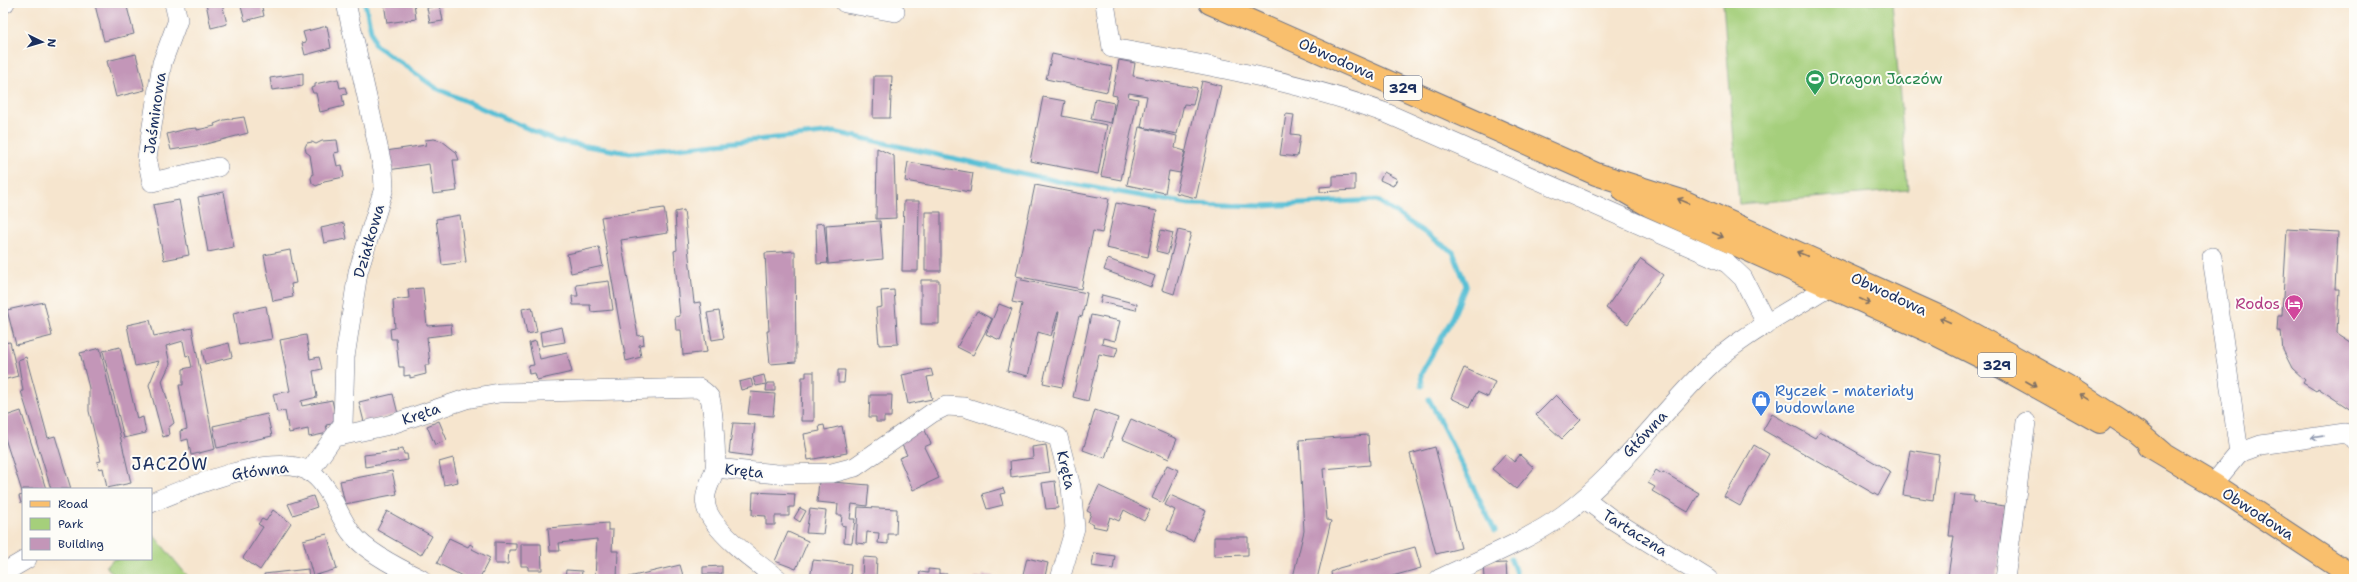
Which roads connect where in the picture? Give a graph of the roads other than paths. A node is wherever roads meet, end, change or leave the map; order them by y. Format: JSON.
{"nodes":[{"id":1,"x":174,"y":3,"type":"edge"},
{"id":2,"x":346,"y":3,"type":"edge"},
{"id":3,"x":845,"y":3,"type":"edge"},
{"id":4,"x":1105,"y":3,"type":"edge"},
{"id":5,"x":1210,"y":3,"type":"edge"},
{"id":6,"x":895,"y":12,"type":"dead end"},
{"id":7,"x":218,"y":167,"type":"dead end"},
{"id":8,"x":2212,"y":257,"type":"dead end"},
{"id":9,"x":1833,"y":277,"type":"junction"},
{"id":10,"x":1767,"y":325,"type":"junction"},
{"id":11,"x":2026,"y":422,"type":"dead end"},
{"id":12,"x":335,"y":437,"type":"junction"},
{"id":13,"x":2354,"y":439,"type":"edge"},
{"id":14,"x":2240,"y":453,"type":"junction"},
{"id":15,"x":715,"y":468,"type":"junction"},
{"id":16,"x":308,"y":472,"type":"junction"},
{"id":17,"x":2212,"y":484,"type":"junction"},
{"id":18,"x":1584,"y":498,"type":"junction"},
{"id":19,"x":152,"y":503,"type":"edge"},
{"id":20,"x":25,"y":560,"type":"edge"},
{"id":21,"x":3,"y":573,"type":"edge"},
{"id":22,"x":2354,"y":577,"type":"edge"},
{"id":23,"x":421,"y":579,"type":"edge"},
{"id":24,"x":778,"y":579,"type":"edge"},
{"id":25,"x":1060,"y":579,"type":"edge"},
{"id":26,"x":1439,"y":579,"type":"edge"},
{"id":27,"x":1708,"y":579,"type":"edge"},
{"id":28,"x":2005,"y":579,"type":"edge"}],
"edges":[{"from":1,"to":7,"type":"street","name":"Jaśminowa"},
{"from":2,"to":12,"type":"street","name":"Działkowa"},
{"from":3,"to":6,"type":"street"},
{"from":4,"to":10,"type":"street"},
{"from":5,"to":9,"type":"main road","name":"Obwodowa","number":"329"},
{"from":8,"to":14,"type":"street"},
{"from":9,"to":10,"type":"street","name":"Główna"},
{"from":9,"to":17,"type":"main road","name":"Obwodowa","number":"329"},
{"from":10,"to":18,"type":"street","name":"Główna"},
{"from":11,"to":28,"type":"street"},
{"from":12,"to":15,"type":"street","name":"Kręta"},
{"from":12,"to":16,"type":"street","name":"Działkowa"},
{"from":13,"to":14,"type":"street","one_way":true},
{"from":14,"to":17,"type":"street"},
{"from":15,"to":24,"type":"street"},
{"from":15,"to":25,"type":"street","name":"Kręta"},
{"from":16,"to":19,"type":"street","name":"Główna"},
{"from":16,"to":23,"type":"street","name":"Główna"},
{"from":17,"to":22,"type":"main road","name":"Obwodowa","number":"329"},
{"from":18,"to":26,"type":"street","name":"Główna"},
{"from":18,"to":27,"type":"street","name":"Tartaczna"},
{"from":20,"to":21,"type":"street"}]}
